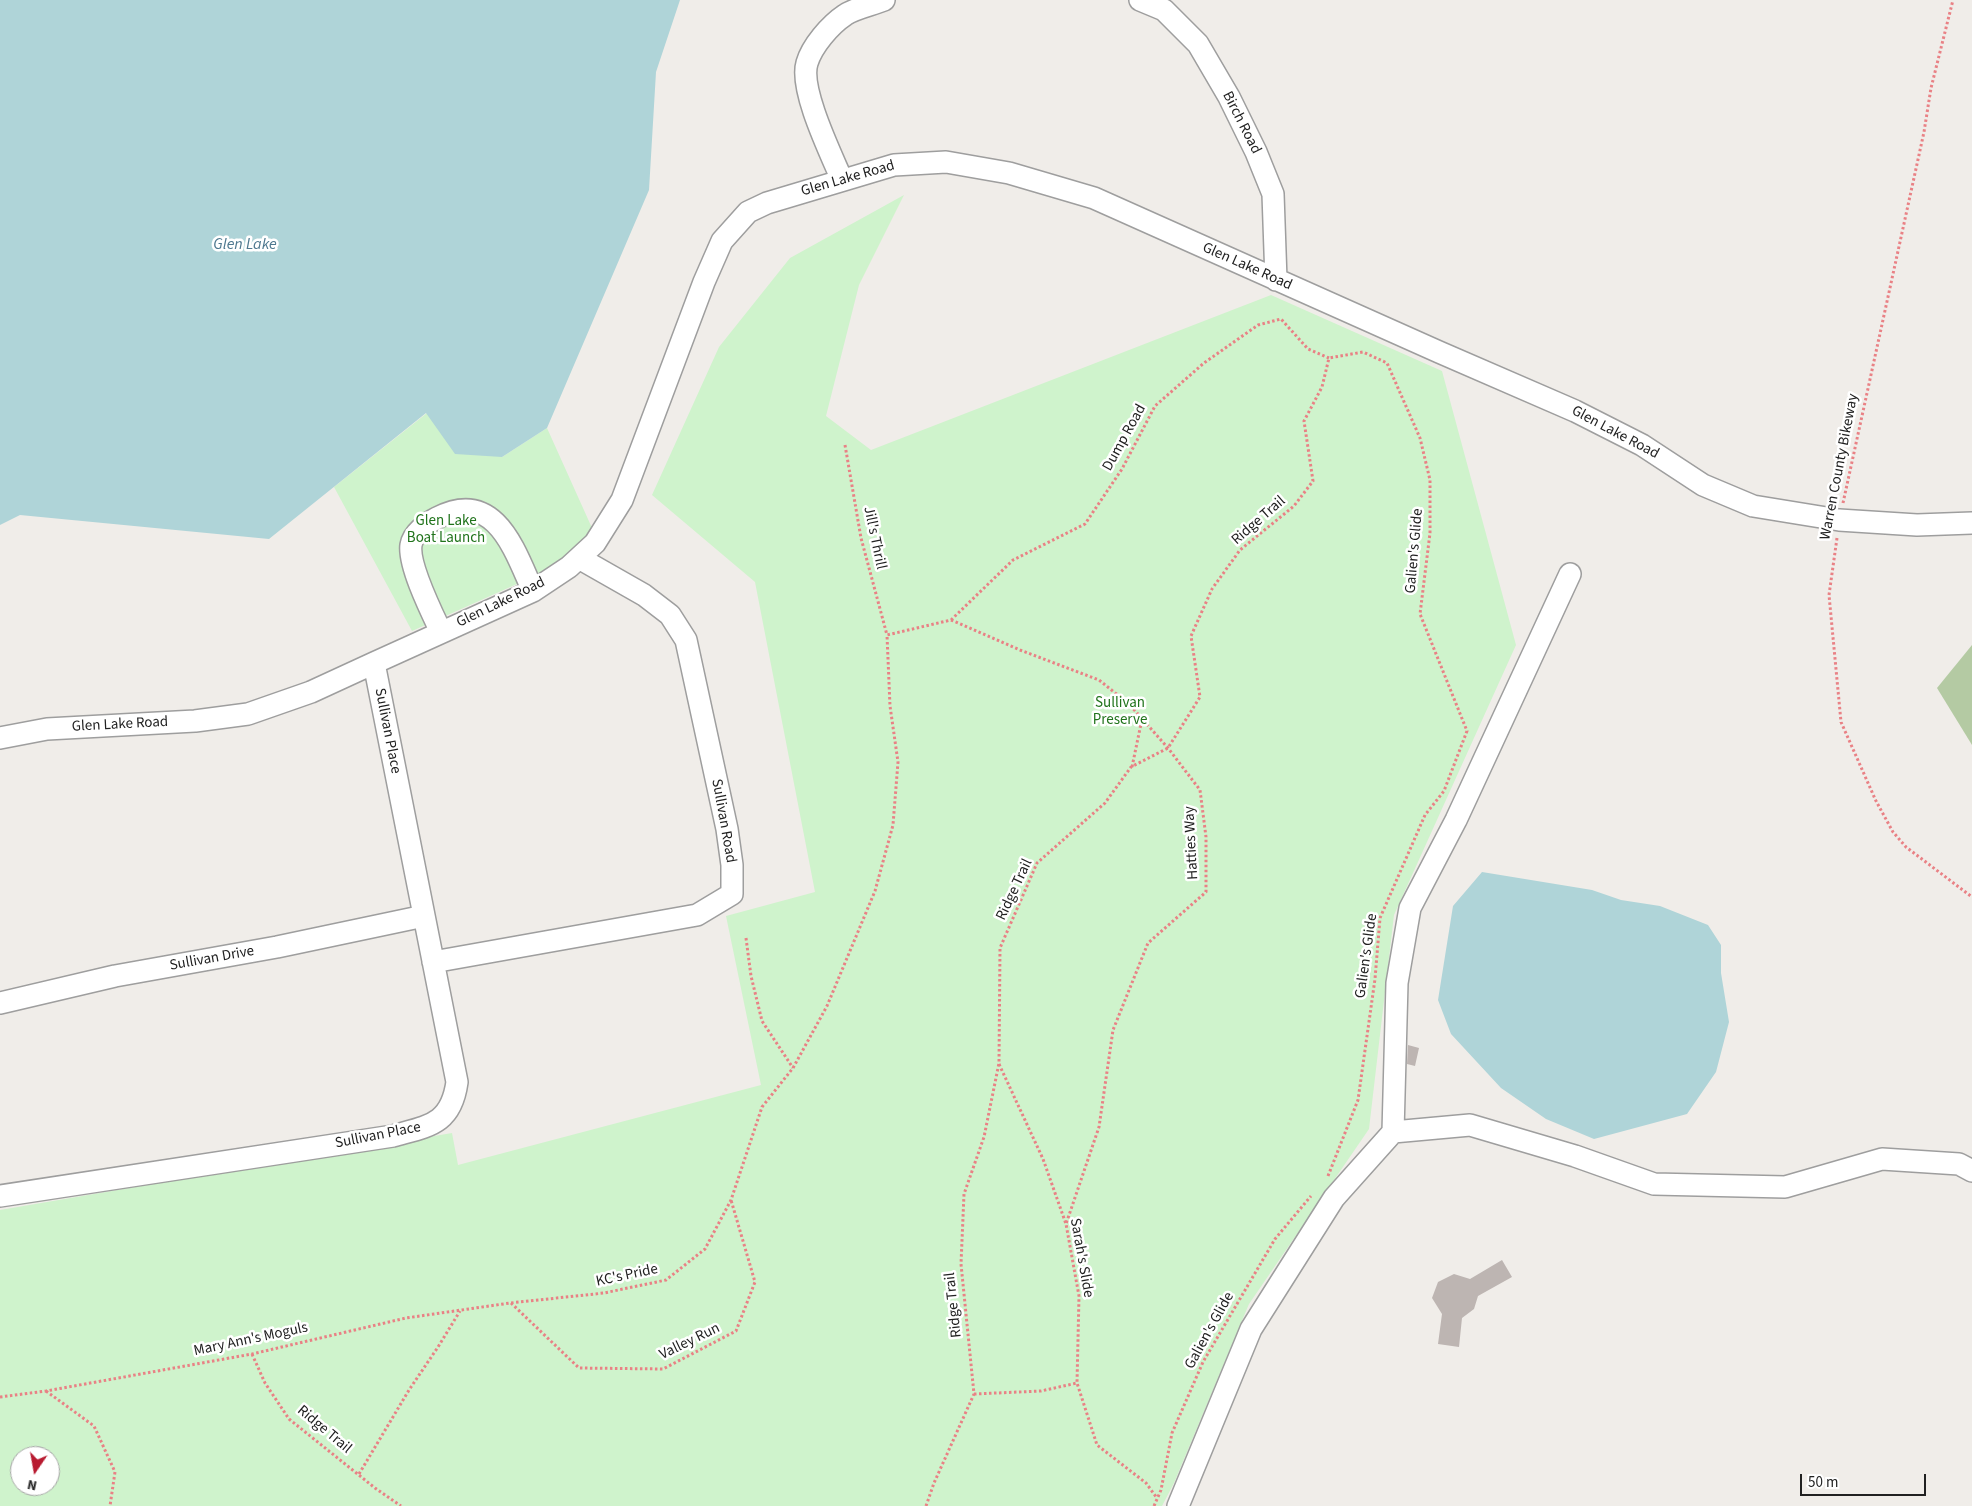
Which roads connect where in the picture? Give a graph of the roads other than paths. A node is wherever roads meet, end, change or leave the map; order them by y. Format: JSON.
{"nodes":[{"id":1,"x":884,"y":0,"type":"edge"},
{"id":2,"x":1140,"y":0,"type":"edge"},
{"id":3,"x":842,"y":180,"type":"junction"},
{"id":4,"x":1276,"y":280,"type":"junction"},
{"id":5,"x":1972,"y":523,"type":"edge"},
{"id":6,"x":579,"y":558,"type":"junction"},
{"id":7,"x":1570,"y":574,"type":"dead end"},
{"id":8,"x":533,"y":591,"type":"junction"},
{"id":9,"x":441,"y":632,"type":"junction"},
{"id":10,"x":374,"y":664,"type":"junction"},
{"id":11,"x":0,"y":738,"type":"edge"},
{"id":12,"x":424,"y":916,"type":"junction"},
{"id":13,"x":433,"y":962,"type":"junction"},
{"id":14,"x":0,"y":1003,"type":"edge"},
{"id":15,"x":1393,"y":1132,"type":"junction"},
{"id":16,"x":1972,"y":1171,"type":"edge"},
{"id":17,"x":0,"y":1196,"type":"edge"},
{"id":18,"x":1178,"y":1506,"type":"edge"}],
"edges":[{"from":1,"to":3,"type":"street"},
{"from":2,"to":4,"type":"street","name":"Birch Road"},
{"from":3,"to":4,"type":"street","name":"Glen Lake Road"},
{"from":3,"to":6,"type":"street","name":"Glen Lake Road"},
{"from":4,"to":5,"type":"street","name":"Glen Lake Road"},
{"from":6,"to":8,"type":"street","name":"Glen Lake Road"},
{"from":6,"to":13,"type":"street","name":"Sullivan Road"},
{"from":7,"to":15,"type":"street"},
{"from":8,"to":9,"type":"street","name":"Glen Lake Road"},
{"from":8,"to":9,"type":"street"},
{"from":9,"to":10,"type":"street","name":"Glen Lake Road"},
{"from":10,"to":11,"type":"street","name":"Glen Lake Road"},
{"from":10,"to":12,"type":"street","name":"Sullivan Place"},
{"from":12,"to":13,"type":"street","name":"Sullivan Place"},
{"from":12,"to":14,"type":"street","name":"Sullivan Drive"},
{"from":13,"to":17,"type":"street","name":"Sullivan Place"},
{"from":15,"to":16,"type":"street"},
{"from":15,"to":18,"type":"street"}]}
